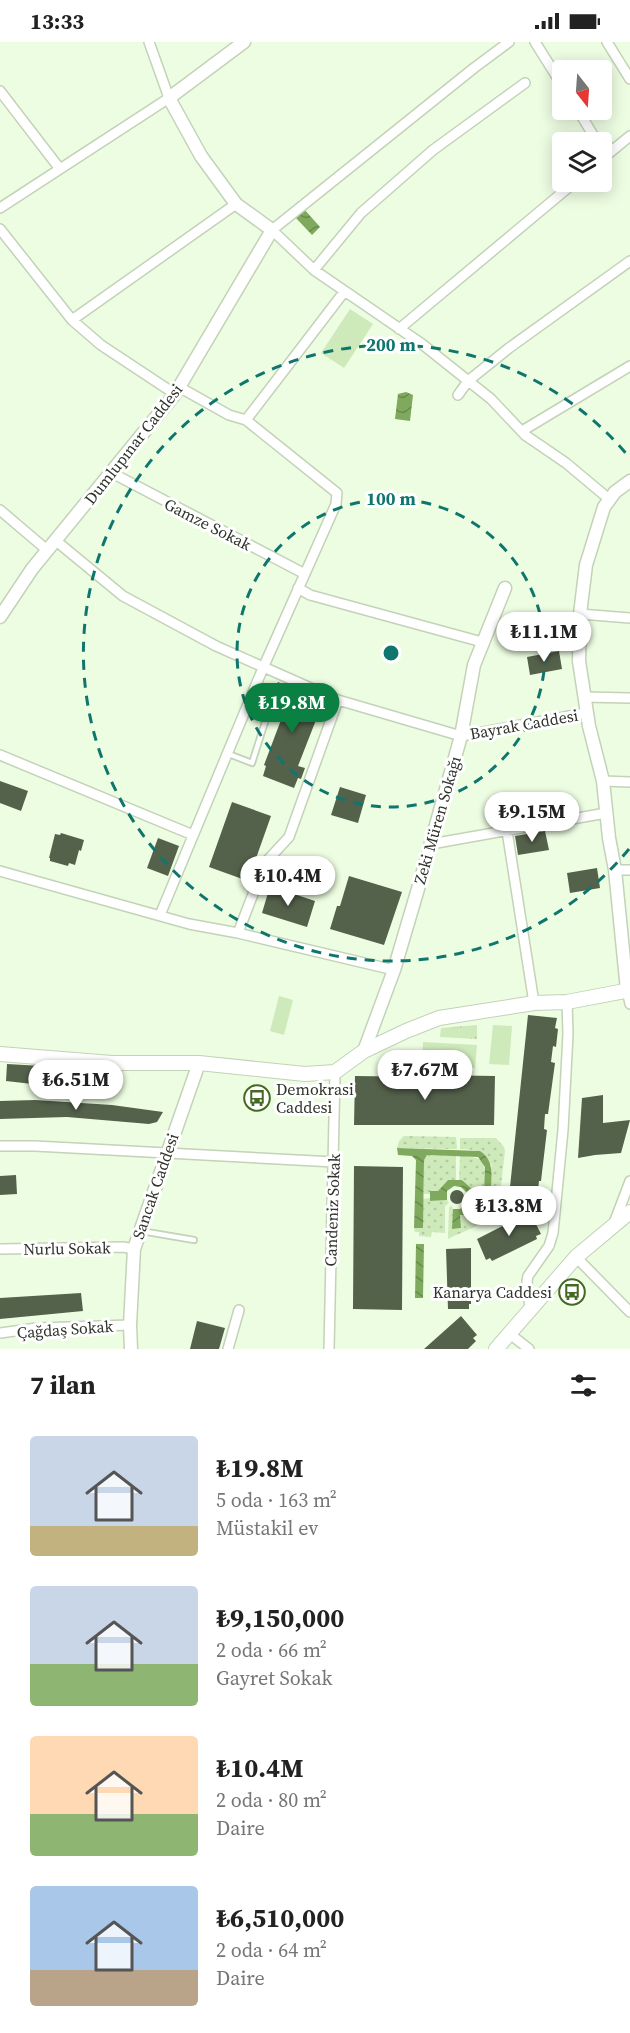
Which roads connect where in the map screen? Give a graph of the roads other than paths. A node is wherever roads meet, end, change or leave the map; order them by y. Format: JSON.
{"nodes":[{"id":1,"x":149,"y":42,"type":"edge"},
{"id":2,"x":244,"y":42,"type":"edge"},
{"id":3,"x":509,"y":42,"type":"edge"},
{"id":4,"x":536,"y":42,"type":"edge"},
{"id":5,"x":607,"y":42,"type":"edge"},
{"id":6,"x":552,"y":68,"type":"edge"},
{"id":7,"x":630,"y":79,"type":"edge"},
{"id":8,"x":525,"y":84,"type":"dead end"},
{"id":9,"x":0,"y":91,"type":"edge"},
{"id":10,"x":169,"y":98,"type":"junction"},
{"id":11,"x":630,"y":136,"type":"edge"},
{"id":12,"x":612,"y":150,"type":"edge"},
{"id":13,"x":60,"y":169,"type":"junction"},
{"id":14,"x":563,"y":192,"type":"edge"},
{"id":15,"x":236,"y":204,"type":"junction"},
{"id":16,"x":0,"y":208,"type":"edge"},
{"id":17,"x":0,"y":229,"type":"edge"},
{"id":18,"x":272,"y":230,"type":"junction"},
{"id":19,"x":630,"y":261,"type":"edge"},
{"id":20,"x":314,"y":270,"type":"junction"},
{"id":21,"x":344,"y":292,"type":"junction"},
{"id":22,"x":72,"y":320,"type":"junction"},
{"id":23,"x":399,"y":329,"type":"junction"},
{"id":24,"x":630,"y":366,"type":"edge"},
{"id":25,"x":468,"y":381,"type":"junction"},
{"id":26,"x":177,"y":390,"type":"junction"},
{"id":27,"x":458,"y":394,"type":"dead end"},
{"id":28,"x":246,"y":420,"type":"junction"},
{"id":29,"x":522,"y":431,"type":"junction"},
{"id":30,"x":112,"y":473,"type":"junction"},
{"id":31,"x":630,"y":481,"type":"edge"},
{"id":32,"x":609,"y":499,"type":"junction"},
{"id":33,"x":0,"y":510,"type":"edge"},
{"id":34,"x":55,"y":540,"type":"junction"},
{"id":35,"x":47,"y":550,"type":"junction"},
{"id":36,"x":304,"y":574,"type":"junction"},
{"id":37,"x":298,"y":588,"type":"junction"},
{"id":38,"x":505,"y":588,"type":"dead end"},
{"id":39,"x":2,"y":610,"type":"edge"},
{"id":40,"x":580,"y":614,"type":"junction"},
{"id":41,"x":630,"y":618,"type":"edge"},
{"id":42,"x":482,"y":642,"type":"junction"},
{"id":43,"x":263,"y":668,"type":"junction"},
{"id":44,"x":584,"y":698,"type":"junction"},
{"id":45,"x":630,"y":698,"type":"edge"},
{"id":46,"x":338,"y":700,"type":"junction"},
{"id":47,"x":586,"y":713,"type":"junction"},
{"id":48,"x":266,"y":719,"type":"dead end"},
{"id":49,"x":461,"y":736,"type":"junction"},
{"id":50,"x":226,"y":753,"type":"junction"},
{"id":51,"x":0,"y":755,"type":"edge"},
{"id":52,"x":603,"y":781,"type":"junction"},
{"id":53,"x":630,"y":782,"type":"edge"},
{"id":54,"x":606,"y":813,"type":"junction"},
{"id":55,"x":507,"y":831,"type":"junction"},
{"id":56,"x":193,"y":835,"type":"junction"},
{"id":57,"x":431,"y":844,"type":"junction"},
{"id":58,"x":615,"y":870,"type":"junction"},
{"id":59,"x":630,"y":870,"type":"edge"},
{"id":60,"x":0,"y":871,"type":"edge"},
{"id":61,"x":160,"y":915,"type":"junction"},
{"id":62,"x":238,"y":933,"type":"junction"},
{"id":63,"x":394,"y":970,"type":"junction"},
{"id":64,"x":629,"y":990,"type":"edge"},
{"id":65,"x":567,"y":1002,"type":"junction"},
{"id":66,"x":534,"y":1003,"type":"junction"},
{"id":67,"x":630,"y":1005,"type":"edge"},
{"id":68,"x":364,"y":1051,"type":"junction"},
{"id":69,"x":0,"y":1054,"type":"edge"},
{"id":70,"x":199,"y":1063,"type":"junction"},
{"id":71,"x":335,"y":1072,"type":"junction"},
{"id":72,"x":0,"y":1146,"type":"edge"},
{"id":73,"x":166,"y":1153,"type":"junction"},
{"id":74,"x":334,"y":1162,"type":"junction"},
{"id":75,"x":630,"y":1181,"type":"edge"},
{"id":76,"x":630,"y":1212,"type":"edge"},
{"id":77,"x":613,"y":1226,"type":"junction"},
{"id":78,"x":139,"y":1231,"type":"junction"},
{"id":79,"x":194,"y":1240,"type":"dead end"},
{"id":80,"x":0,"y":1249,"type":"edge"},
{"id":81,"x":134,"y":1249,"type":"junction"},
{"id":82,"x":576,"y":1257,"type":"junction"},
{"id":83,"x":239,"y":1310,"type":"dead end"},
{"id":84,"x":530,"y":1310,"type":"junction"},
{"id":85,"x":630,"y":1312,"type":"edge"},
{"id":86,"x":130,"y":1326,"type":"junction"},
{"id":87,"x":0,"y":1333,"type":"edge"},
{"id":88,"x":510,"y":1334,"type":"junction"},
{"id":89,"x":131,"y":1349,"type":"edge"},
{"id":90,"x":228,"y":1349,"type":"edge"},
{"id":91,"x":329,"y":1349,"type":"edge"},
{"id":92,"x":496,"y":1349,"type":"edge"},
{"id":93,"x":529,"y":1349,"type":"edge"}],
"edges":[{"from":1,"to":10,"type":"street"},
{"from":2,"to":10,"type":"street"},
{"from":3,"to":18,"type":"street"},
{"from":4,"to":6,"type":"street"},
{"from":5,"to":7,"type":"street"},
{"from":8,"to":20,"type":"street"},
{"from":9,"to":13,"type":"street"},
{"from":10,"to":13,"type":"street"},
{"from":10,"to":15,"type":"street"},
{"from":11,"to":12,"type":"street"},
{"from":13,"to":16,"type":"street"},
{"from":14,"to":23,"type":"street"},
{"from":15,"to":18,"type":"street"},
{"from":15,"to":22,"type":"street"},
{"from":17,"to":22,"type":"street"},
{"from":18,"to":20,"type":"street"},
{"from":18,"to":26,"type":"street","name":"Dumlupınar Caddesi"},
{"from":19,"to":25,"type":"street"},
{"from":20,"to":21,"type":"street"},
{"from":21,"to":23,"type":"street"},
{"from":21,"to":28,"type":"street"},
{"from":22,"to":26,"type":"street"},
{"from":23,"to":25,"type":"street"},
{"from":24,"to":29,"type":"street"},
{"from":25,"to":27,"type":"street"},
{"from":25,"to":29,"type":"street"},
{"from":26,"to":28,"type":"street"},
{"from":26,"to":30,"type":"street","name":"Dumlupınar Caddesi"},
{"from":28,"to":36,"type":"street"},
{"from":29,"to":32,"type":"street"},
{"from":30,"to":34,"type":"street","name":"Dumlupınar Caddesi"},
{"from":30,"to":36,"type":"street","name":"Gamze Sokak"},
{"from":31,"to":32,"type":"street"},
{"from":32,"to":40,"type":"street"},
{"from":33,"to":35,"type":"street"},
{"from":34,"to":35,"type":"street","name":"Dumlupınar Caddesi"},
{"from":34,"to":43,"type":"street"},
{"from":35,"to":39,"type":"street","name":"Dumlupınar Caddesi"},
{"from":36,"to":37,"type":"street"},
{"from":37,"to":42,"type":"street"},
{"from":37,"to":43,"type":"street"},
{"from":38,"to":42,"type":"street","name":"Zeki Müren Sokağı"},
{"from":40,"to":41,"type":"street"},
{"from":40,"to":44,"type":"street"},
{"from":42,"to":49,"type":"street","name":"Zeki Müren Sokağı"},
{"from":43,"to":46,"type":"street"},
{"from":43,"to":50,"type":"street"},
{"from":44,"to":45,"type":"street"},
{"from":44,"to":47,"type":"street"},
{"from":46,"to":49,"type":"street"},
{"from":46,"to":62,"type":"street"},
{"from":47,"to":49,"type":"street","name":"Bayrak Caddesi"},
{"from":47,"to":52,"type":"street"},
{"from":48,"to":50,"type":"lane"},
{"from":49,"to":57,"type":"street","name":"Zeki Müren Sokağı"},
{"from":50,"to":56,"type":"street"},
{"from":51,"to":56,"type":"street"},
{"from":52,"to":53,"type":"street"},
{"from":52,"to":54,"type":"street"},
{"from":54,"to":55,"type":"street"},
{"from":54,"to":58,"type":"street"},
{"from":55,"to":57,"type":"street"},
{"from":55,"to":66,"type":"street"},
{"from":56,"to":61,"type":"street"},
{"from":57,"to":63,"type":"street","name":"Zeki Müren Sokağı"},
{"from":58,"to":59,"type":"street"},
{"from":58,"to":64,"type":"street"},
{"from":60,"to":61,"type":"street"},
{"from":61,"to":62,"type":"street"},
{"from":62,"to":63,"type":"street"},
{"from":63,"to":68,"type":"street","name":"Zeki Müren Sokağı"},
{"from":64,"to":65,"type":"main road"},
{"from":64,"to":67,"type":"street"},
{"from":65,"to":66,"type":"main road"},
{"from":65,"to":84,"type":"street"},
{"from":66,"to":68,"type":"main road"},
{"from":68,"to":71,"type":"main road"},
{"from":69,"to":70,"type":"main road"},
{"from":70,"to":71,"type":"main road"},
{"from":70,"to":73,"type":"street","name":"Sancak Caddesi"},
{"from":71,"to":74,"type":"street","name":"Candeniz Sokak"},
{"from":72,"to":73,"type":"street"},
{"from":73,"to":74,"type":"street"},
{"from":73,"to":78,"type":"street","name":"Sancak Caddesi"},
{"from":74,"to":91,"type":"street","name":"Candeniz Sokak"},
{"from":75,"to":77,"type":"street"},
{"from":76,"to":77,"type":"main road"},
{"from":77,"to":82,"type":"main road"},
{"from":78,"to":79,"type":"lane"},
{"from":78,"to":81,"type":"street","name":"Sancak Caddesi"},
{"from":80,"to":81,"type":"street","name":"Nurlu Sokak"},
{"from":81,"to":86,"type":"street","name":"Sancak Caddesi"},
{"from":82,"to":84,"type":"main road"},
{"from":82,"to":85,"type":"street"},
{"from":83,"to":90,"type":"street"},
{"from":84,"to":88,"type":"main road"},
{"from":86,"to":87,"type":"street","name":"Çağdaş Sokak"},
{"from":86,"to":89,"type":"street","name":"Sancak Caddesi"},
{"from":88,"to":92,"type":"main road"},
{"from":88,"to":93,"type":"street"}]}
